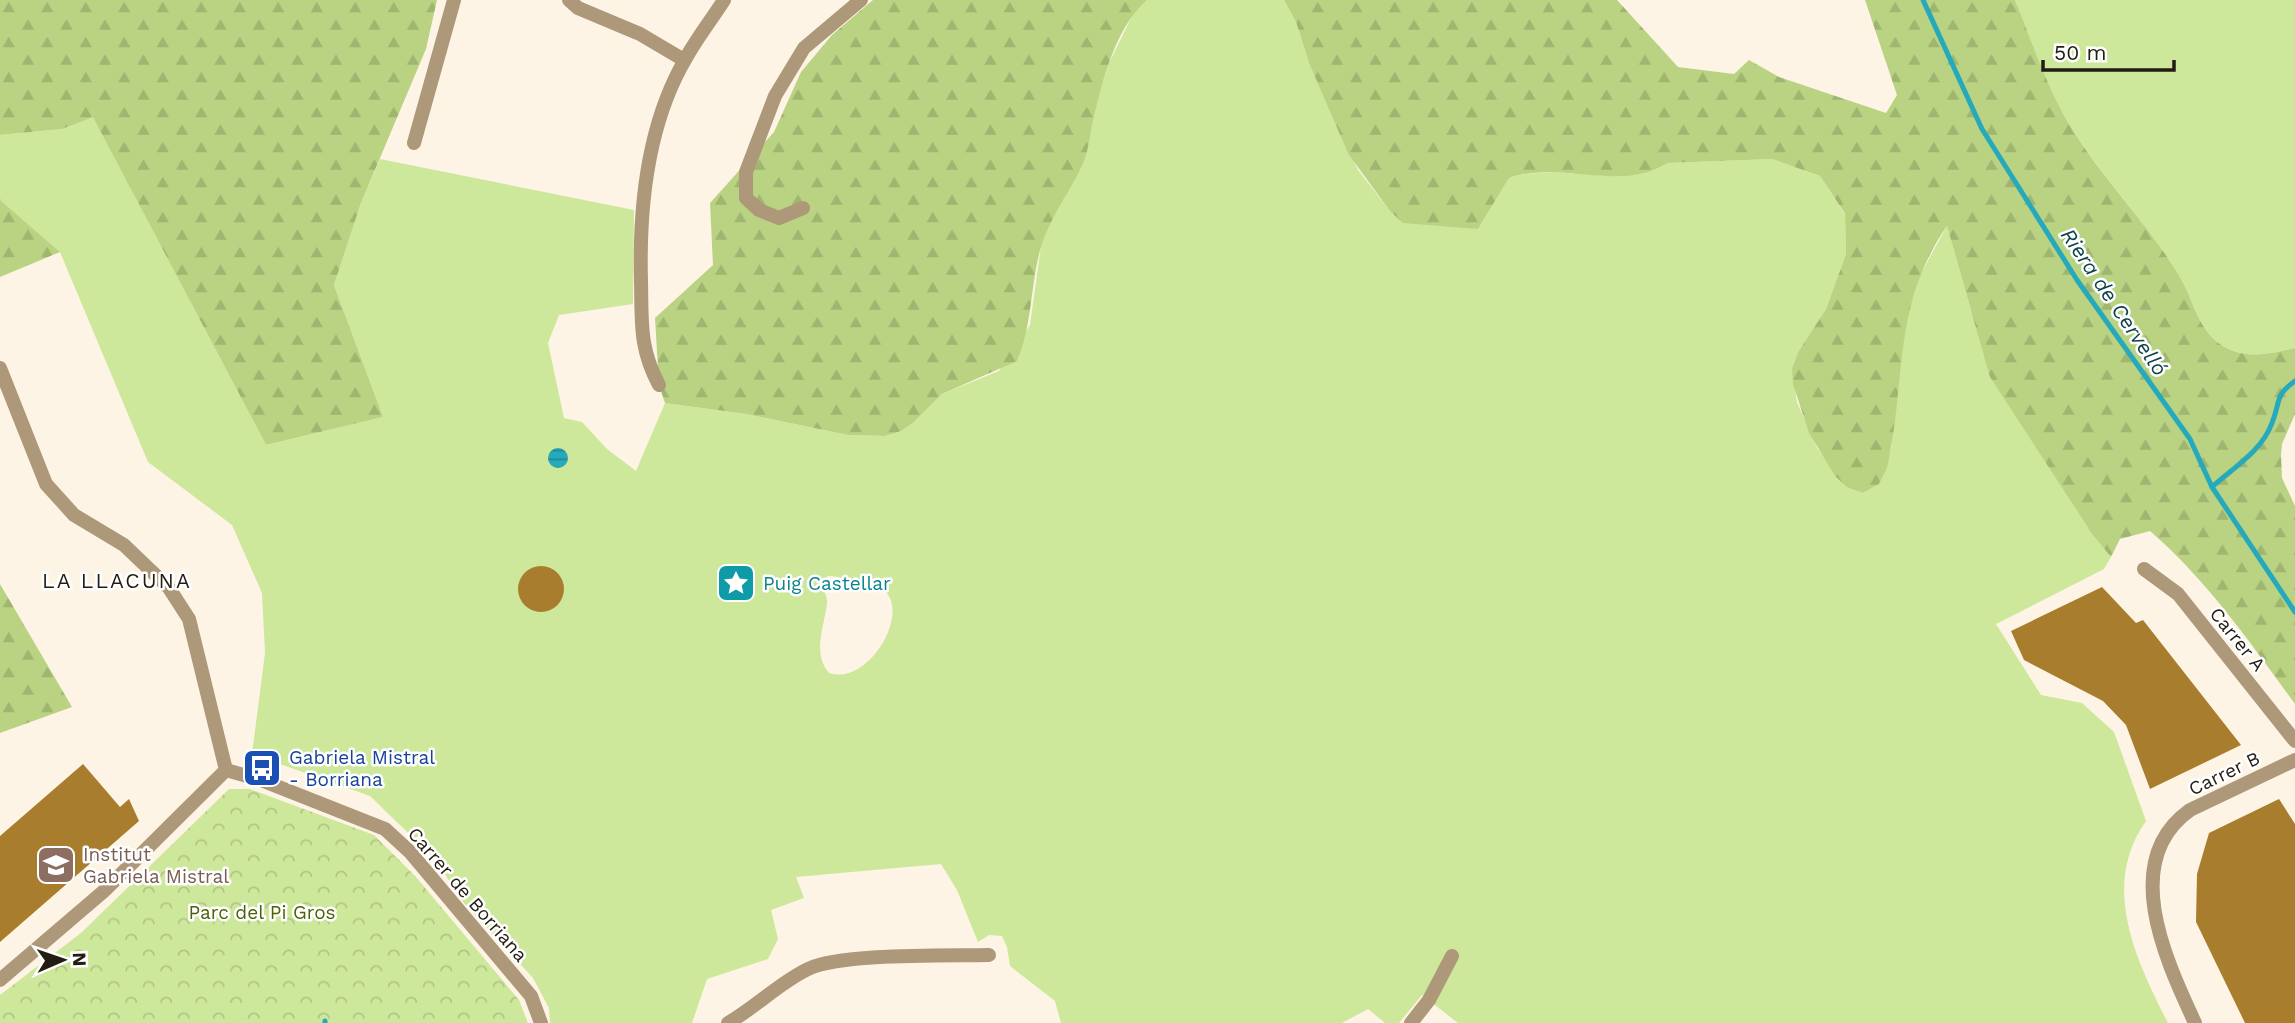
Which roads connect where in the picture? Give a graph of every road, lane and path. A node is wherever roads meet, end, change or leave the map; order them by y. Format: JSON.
{"nodes":[{"id":1,"x":454,"y":0,"type":"edge"},
{"id":2,"x":569,"y":0,"type":"edge"},
{"id":3,"x":724,"y":0,"type":"edge"},
{"id":4,"x":861,"y":0,"type":"edge"},
{"id":5,"x":684,"y":60,"type":"junction"},
{"id":6,"x":414,"y":143,"type":"dead end"},
{"id":7,"x":803,"y":208,"type":"dead end"},
{"id":8,"x":0,"y":368,"type":"edge"},
{"id":9,"x":659,"y":385,"type":"dead end"},
{"id":10,"x":2144,"y":569,"type":"dead end"},
{"id":11,"x":2295,"y":741,"type":"edge"},
{"id":12,"x":2295,"y":760,"type":"edge"},
{"id":13,"x":226,"y":770,"type":"junction"},
{"id":14,"x":989,"y":955,"type":"dead end"},
{"id":15,"x":1452,"y":956,"type":"dead end"},
{"id":16,"x":0,"y":980,"type":"edge"},
{"id":17,"x":541,"y":1023,"type":"edge"},
{"id":18,"x":728,"y":1023,"type":"edge"},
{"id":19,"x":1411,"y":1023,"type":"edge"},
{"id":20,"x":2195,"y":1023,"type":"edge"}],
"edges":[{"from":1,"to":6,"type":"street"},
{"from":2,"to":5,"type":"street"},
{"from":3,"to":5,"type":"street"},
{"from":4,"to":7,"type":"street"},
{"from":5,"to":9,"type":"street"},
{"from":8,"to":13,"type":"street"},
{"from":10,"to":11,"type":"street","name":"Carrer A"},
{"from":12,"to":20,"type":"street","name":"Carrer B"},
{"from":13,"to":16,"type":"street"},
{"from":13,"to":17,"type":"street","name":"Carrer de Borriana"},
{"from":14,"to":18,"type":"street"},
{"from":15,"to":19,"type":"street"}]}
